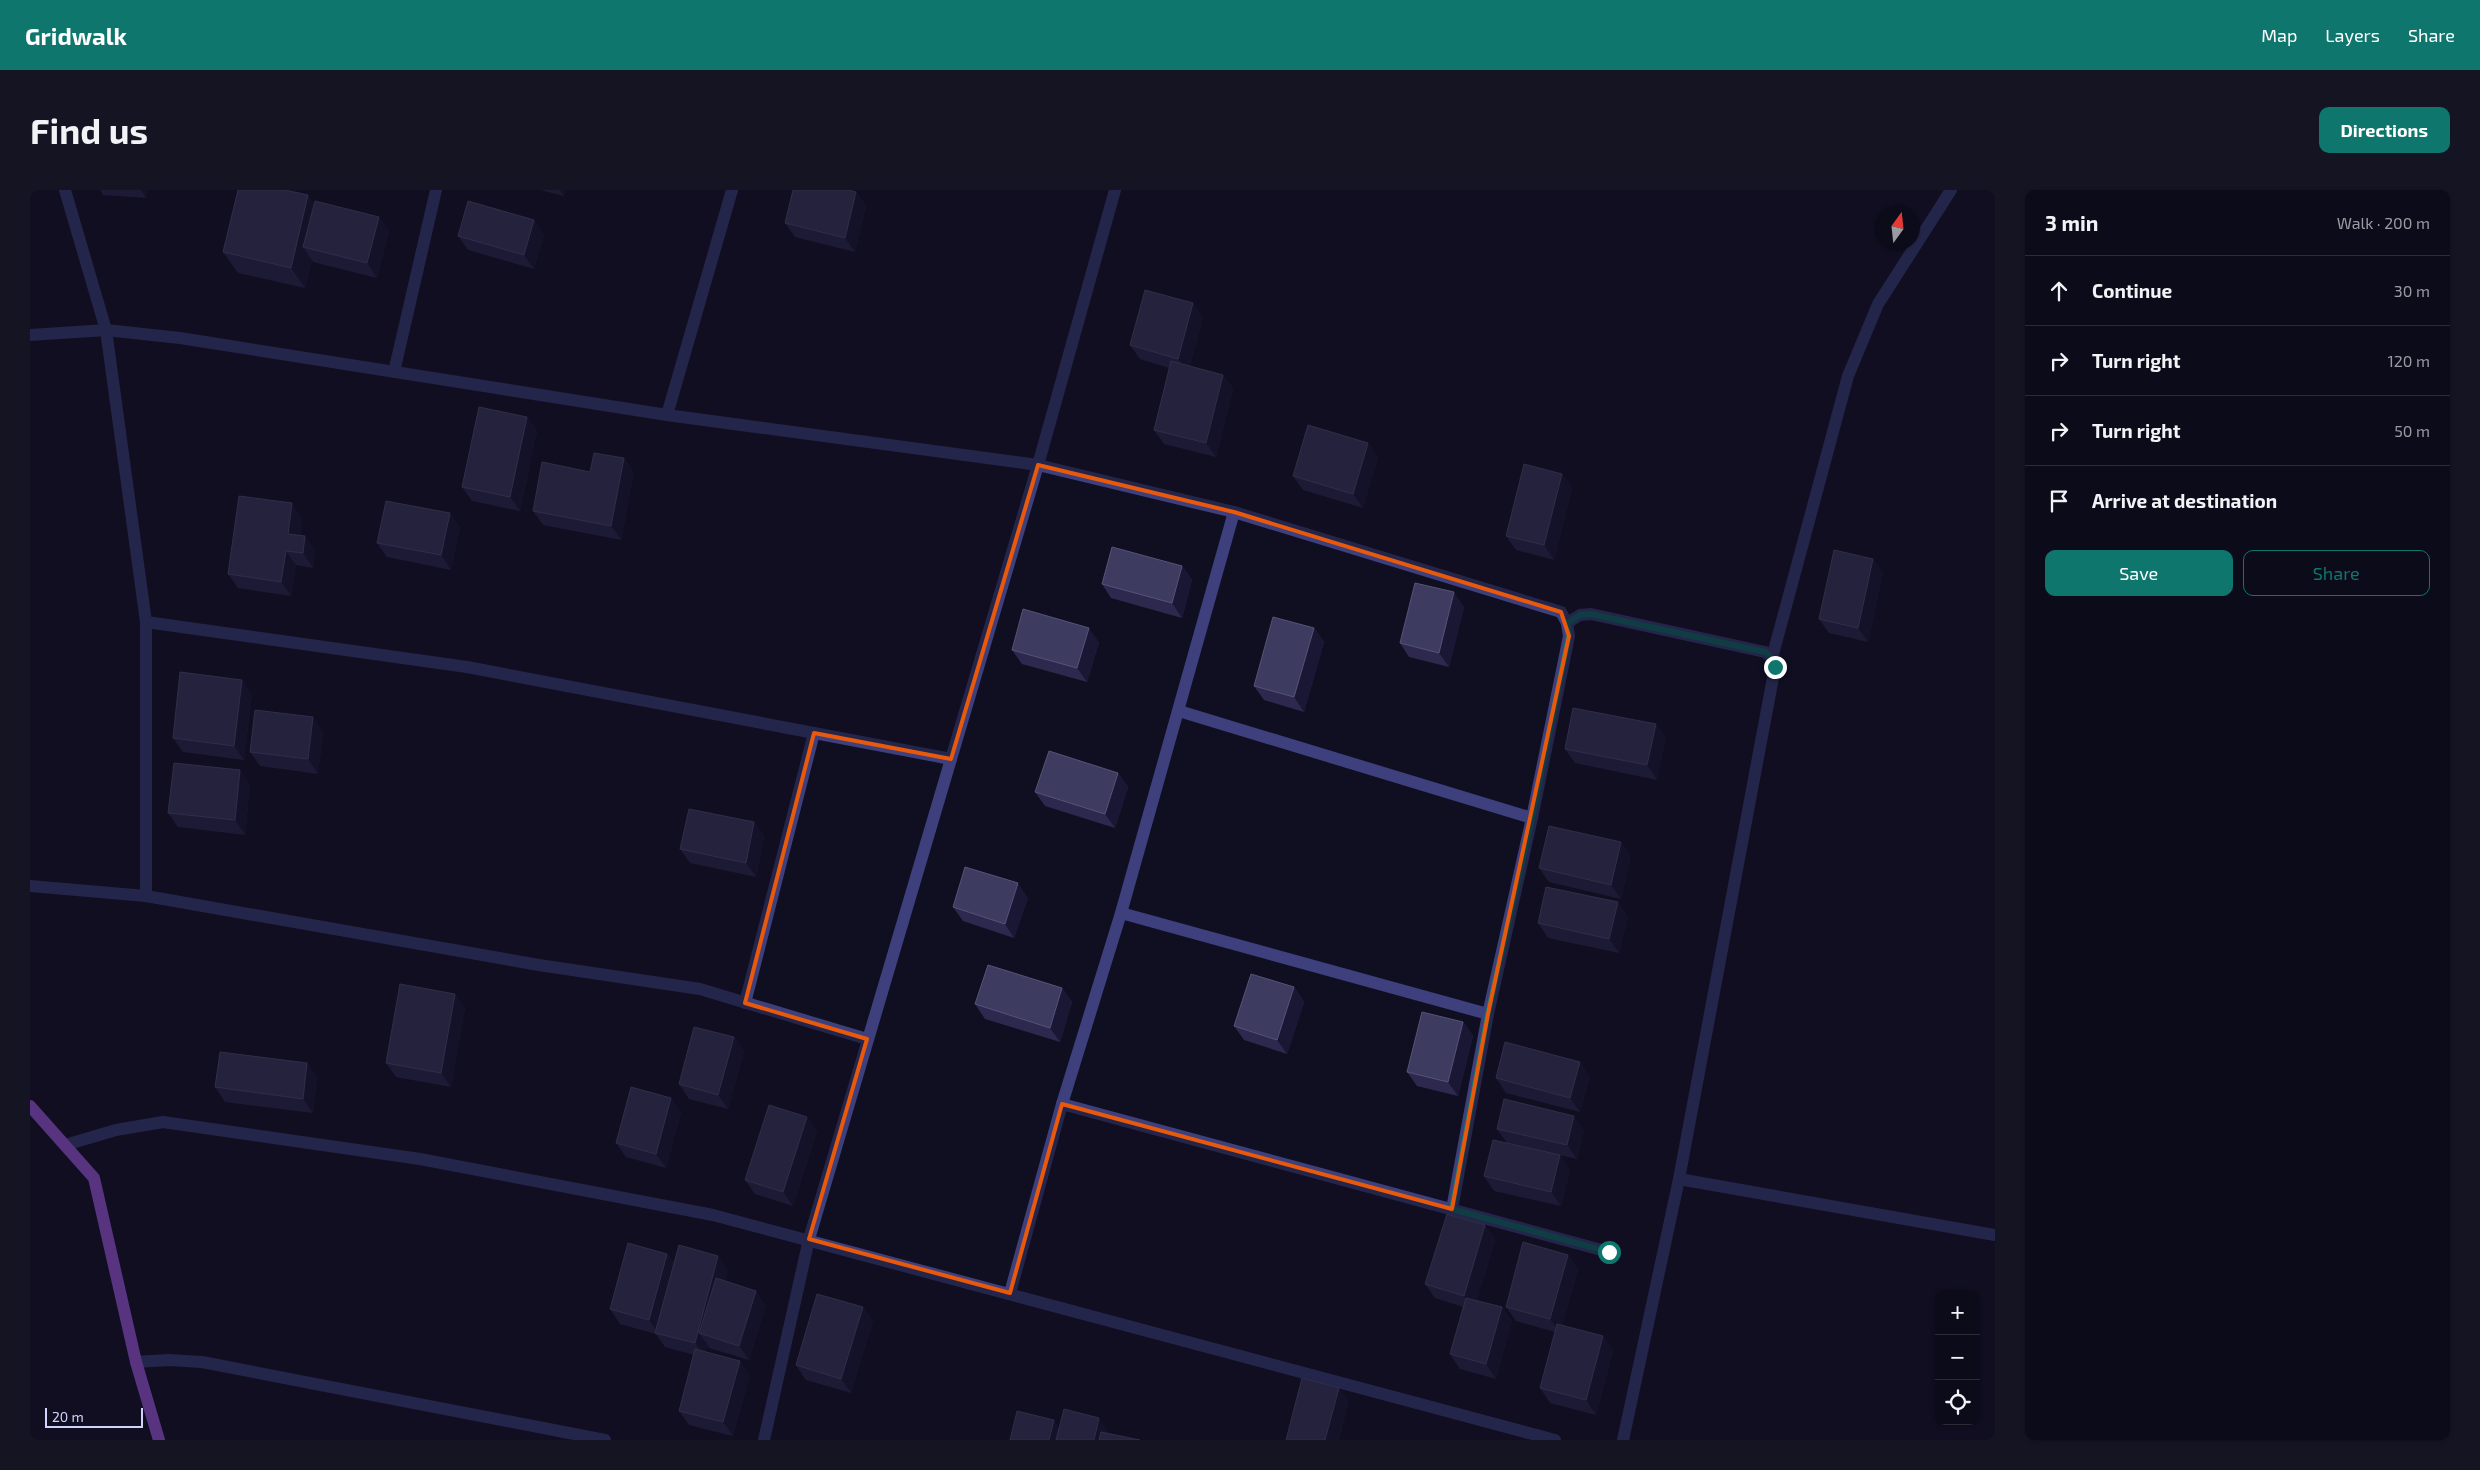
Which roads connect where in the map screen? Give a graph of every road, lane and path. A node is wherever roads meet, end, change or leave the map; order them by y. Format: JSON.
{"nodes":[{"id":1,"x":65,"y":190,"type":"edge"},
{"id":2,"x":436,"y":190,"type":"edge"},
{"id":3,"x":732,"y":190,"type":"edge"},
{"id":4,"x":1115,"y":190,"type":"edge"},
{"id":5,"x":1951,"y":190,"type":"edge"},
{"id":6,"x":106,"y":330,"type":"junction"},
{"id":7,"x":30,"y":334,"type":"edge"},
{"id":8,"x":394,"y":372,"type":"junction"},
{"id":9,"x":667,"y":415,"type":"junction"},
{"id":10,"x":1038,"y":465,"type":"junction"},
{"id":11,"x":1234,"y":512,"type":"junction"},
{"id":12,"x":146,"y":622,"type":"junction"},
{"id":13,"x":1567,"y":623,"type":"junction"},
{"id":14,"x":1772,"y":658,"type":"junction"},
{"id":15,"x":1179,"y":711,"type":"junction"},
{"id":16,"x":814,"y":733,"type":"junction"},
{"id":17,"x":951,"y":759,"type":"junction"},
{"id":18,"x":1532,"y":818,"type":"junction"},
{"id":19,"x":30,"y":886,"type":"edge"},
{"id":20,"x":146,"y":896,"type":"junction"},
{"id":21,"x":1121,"y":912,"type":"junction"},
{"id":22,"x":745,"y":1003,"type":"junction"},
{"id":23,"x":1488,"y":1014,"type":"junction"},
{"id":24,"x":867,"y":1039,"type":"junction"},
{"id":25,"x":1062,"y":1104,"type":"junction"},
{"id":26,"x":30,"y":1106,"type":"edge"},
{"id":27,"x":65,"y":1145,"type":"junction"},
{"id":28,"x":1679,"y":1179,"type":"junction"},
{"id":29,"x":1452,"y":1209,"type":"junction"},
{"id":30,"x":1995,"y":1235,"type":"edge"},
{"id":31,"x":809,"y":1239,"type":"junction"},
{"id":32,"x":1609,"y":1252,"type":"dead end"},
{"id":33,"x":1010,"y":1292,"type":"junction"},
{"id":34,"x":136,"y":1362,"type":"junction"},
{"id":35,"x":158,"y":1440,"type":"edge"},
{"id":36,"x":605,"y":1440,"type":"edge"},
{"id":37,"x":764,"y":1440,"type":"edge"},
{"id":38,"x":1555,"y":1440,"type":"edge"},
{"id":39,"x":1623,"y":1440,"type":"edge"}],
"edges":[{"from":1,"to":6,"type":"street"},
{"from":2,"to":8,"type":"street"},
{"from":3,"to":9,"type":"street"},
{"from":4,"to":10,"type":"street"},
{"from":5,"to":14,"type":"street"},
{"from":6,"to":7,"type":"street"},
{"from":6,"to":8,"type":"street"},
{"from":6,"to":12,"type":"street"},
{"from":8,"to":9,"type":"street"},
{"from":9,"to":10,"type":"street"},
{"from":10,"to":11,"type":"street"},
{"from":10,"to":17,"type":"street"},
{"from":11,"to":13,"type":"street"},
{"from":11,"to":15,"type":"street"},
{"from":12,"to":16,"type":"street"},
{"from":12,"to":20,"type":"street"},
{"from":13,"to":14,"type":"street"},
{"from":13,"to":18,"type":"street"},
{"from":14,"to":28,"type":"street"},
{"from":15,"to":18,"type":"street"},
{"from":15,"to":21,"type":"street"},
{"from":16,"to":17,"type":"street"},
{"from":16,"to":22,"type":"street"},
{"from":17,"to":24,"type":"street"},
{"from":18,"to":23,"type":"street"},
{"from":19,"to":20,"type":"street"},
{"from":20,"to":22,"type":"street"},
{"from":21,"to":23,"type":"street"},
{"from":21,"to":25,"type":"street"},
{"from":22,"to":24,"type":"street"},
{"from":23,"to":29,"type":"street"},
{"from":24,"to":31,"type":"street"},
{"from":25,"to":29,"type":"street"},
{"from":25,"to":33,"type":"street"},
{"from":26,"to":27,"type":"main road"},
{"from":27,"to":31,"type":"street"},
{"from":27,"to":34,"type":"main road"},
{"from":28,"to":30,"type":"street"},
{"from":28,"to":39,"type":"street"},
{"from":29,"to":32,"type":"street"},
{"from":31,"to":33,"type":"street"},
{"from":31,"to":37,"type":"street"},
{"from":33,"to":38,"type":"street"},
{"from":34,"to":35,"type":"main road"},
{"from":34,"to":36,"type":"street"}]}
